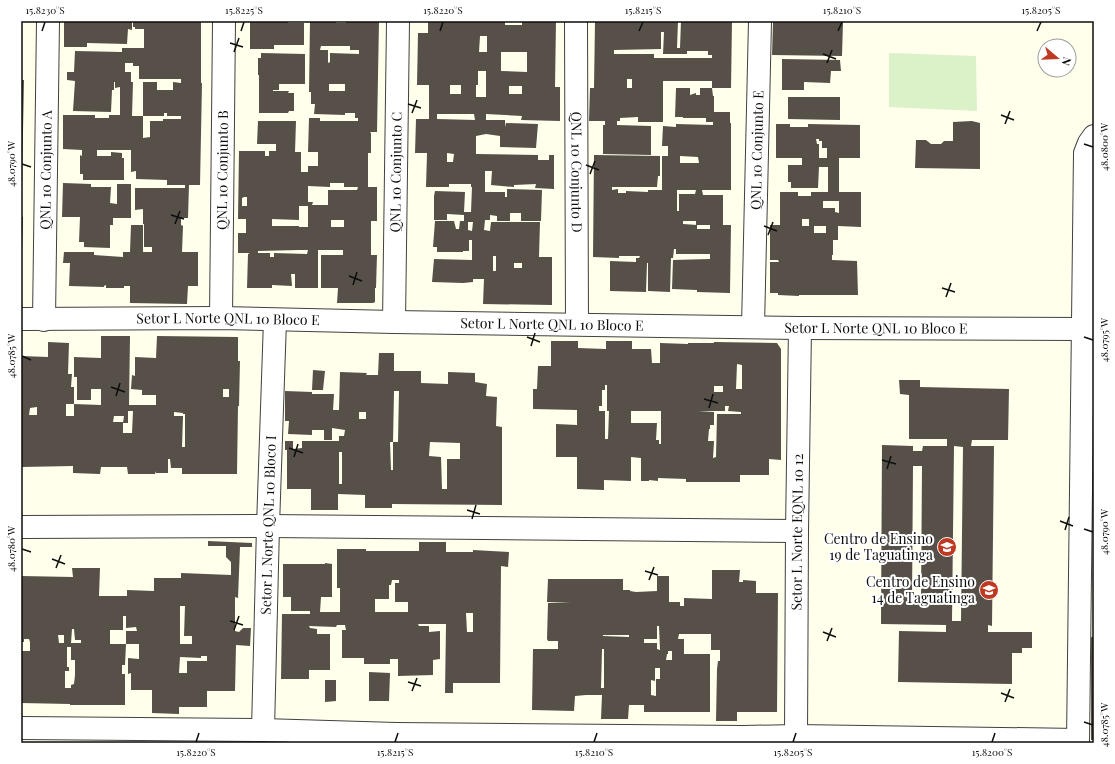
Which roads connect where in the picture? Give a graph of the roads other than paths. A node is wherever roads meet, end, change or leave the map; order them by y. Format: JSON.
{"nodes":[{"id":1,"x":48,"y":21,"type":"edge"},
{"id":2,"x":224,"y":21,"type":"edge"},
{"id":3,"x":398,"y":21,"type":"edge"},
{"id":4,"x":576,"y":21,"type":"edge"},
{"id":5,"x":760,"y":21,"type":"edge"},
{"id":6,"x":1094,"y":136,"type":"edge"},
{"id":7,"x":221,"y":318,"type":"junction"},
{"id":8,"x":21,"y":319,"type":"edge"},
{"id":9,"x":44,"y":320,"type":"junction"},
{"id":10,"x":274,"y":320,"type":"junction"},
{"id":11,"x":394,"y":322,"type":"junction"},
{"id":12,"x":577,"y":324,"type":"junction"},
{"id":13,"x":753,"y":326,"type":"junction"},
{"id":14,"x":800,"y":328,"type":"junction"},
{"id":15,"x":1082,"y":329,"type":"junction"},
{"id":16,"x":268,"y":526,"type":"junction"},
{"id":17,"x":21,"y":527,"type":"edge"},
{"id":18,"x":797,"y":531,"type":"junction"},
{"id":19,"x":1087,"y":546,"type":"edge"},
{"id":20,"x":263,"y":730,"type":"junction"},
{"id":21,"x":35,"y":733,"type":"edge"},
{"id":22,"x":215,"y":736,"type":"edge"},
{"id":23,"x":796,"y":736,"type":"junction"},
{"id":24,"x":395,"y":738,"type":"edge"},
{"id":25,"x":570,"y":739,"type":"edge"},
{"id":26,"x":743,"y":740,"type":"edge"},
{"id":27,"x":864,"y":740,"type":"edge"},
{"id":28,"x":1078,"y":742,"type":"edge"}],
"edges":[{"from":1,"to":9,"type":"street","name":"QNL 10 Conjunto A"},
{"from":2,"to":7,"type":"street","name":"QNL 10 Conjunto B"},
{"from":3,"to":11,"type":"street","name":"QNL 10 Conjunto C"},
{"from":4,"to":12,"type":"street","name":"QNL 10 Conjunto D"},
{"from":5,"to":13,"type":"street","name":"QNL 10 Conjunto E"},
{"from":6,"to":15,"type":"street"},
{"from":7,"to":9,"type":"street","name":"Setor L Norte QNL 10 Bloco E"},
{"from":7,"to":10,"type":"street","name":"Setor L Norte QNL 10 Bloco E"},
{"from":8,"to":9,"type":"street","name":"Setor L Norte QNL 10 Bloco E"},
{"from":10,"to":11,"type":"street","name":"Setor L Norte QNL 10 Bloco E"},
{"from":10,"to":16,"type":"street","name":"Setor L Norte QNL 10 Bloco I"},
{"from":11,"to":12,"type":"street","name":"Setor L Norte QNL 10 Bloco E"},
{"from":12,"to":13,"type":"street","name":"Setor L Norte QNL 10 Bloco E"},
{"from":13,"to":14,"type":"street","name":"Setor L Norte QNL 10 Bloco E"},
{"from":14,"to":15,"type":"street","name":"Setor L Norte QNL 10 Bloco E"},
{"from":14,"to":18,"type":"street","name":"Setor L Norte EQNL 10 12"},
{"from":15,"to":19,"type":"street"},
{"from":16,"to":17,"type":"street"},
{"from":16,"to":18,"type":"street"},
{"from":16,"to":20,"type":"street","name":"Setor L Norte QNL 10 Bloco I"},
{"from":18,"to":23,"type":"street","name":"Setor L Norte EQNL 10 12"},
{"from":19,"to":28,"type":"street"},
{"from":20,"to":22,"type":"street"},
{"from":20,"to":24,"type":"street"},
{"from":21,"to":22,"type":"street"},
{"from":23,"to":26,"type":"street"},
{"from":23,"to":27,"type":"street"},
{"from":24,"to":25,"type":"street"},
{"from":25,"to":26,"type":"street"},
{"from":27,"to":28,"type":"street"}]}
